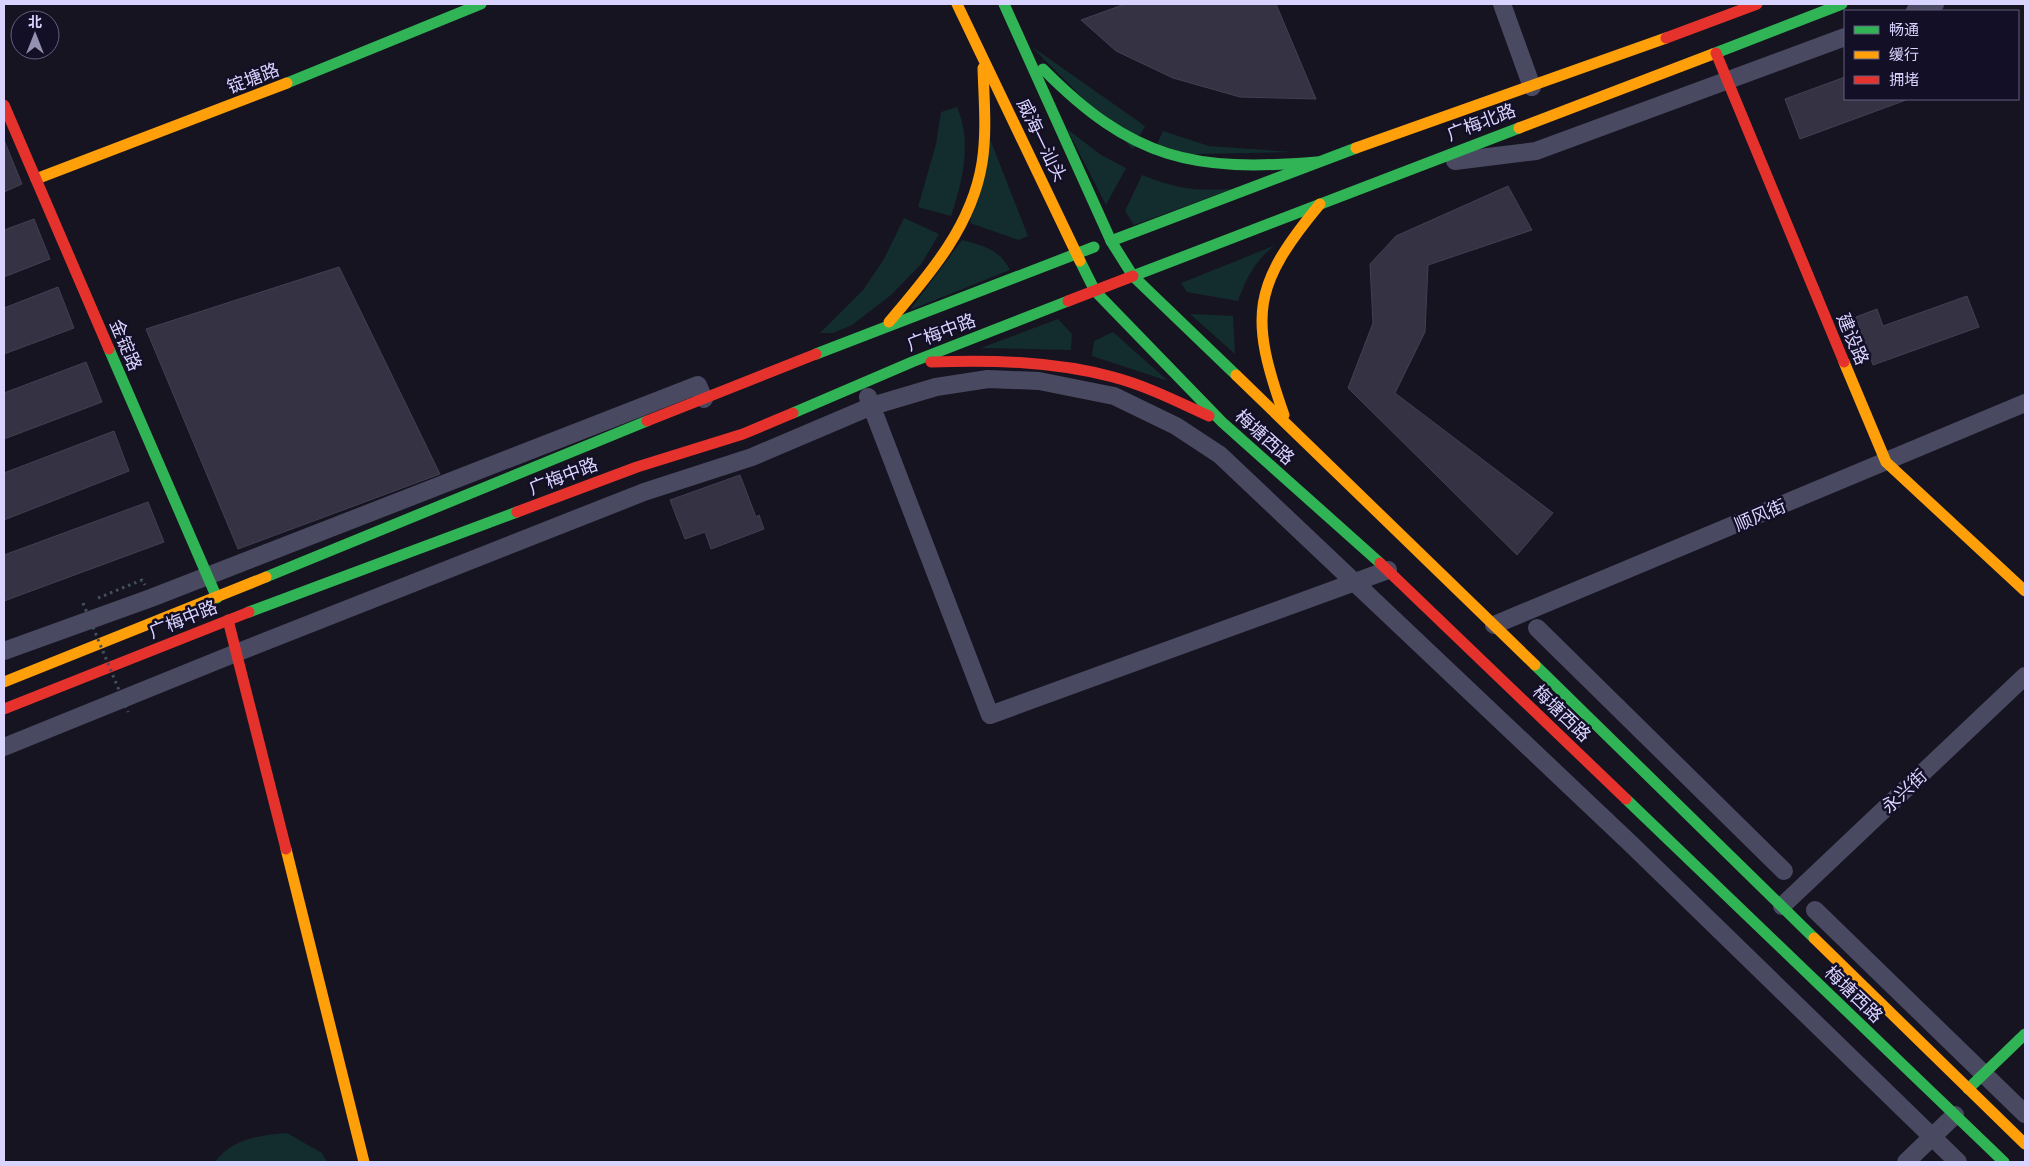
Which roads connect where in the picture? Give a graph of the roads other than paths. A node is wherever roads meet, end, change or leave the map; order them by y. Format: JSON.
{"nodes":[{"id":1,"x":481,"y":4,"type":"edge"},
{"id":2,"x":957,"y":4,"type":"edge"},
{"id":3,"x":1004,"y":4,"type":"edge"},
{"id":4,"x":1502,"y":4,"type":"edge"},
{"id":5,"x":1757,"y":4,"type":"edge"},
{"id":6,"x":1842,"y":4,"type":"edge"},
{"id":7,"x":1935,"y":4,"type":"edge"},
{"id":8,"x":1918,"y":10,"type":"edge"},
{"id":9,"x":1844,"y":37,"type":"edge"},
{"id":10,"x":1028,"y":53,"type":"junction"},
{"id":11,"x":1716,"y":53,"type":"junction"},
{"id":12,"x":983,"y":59,"type":"junction"},
{"id":13,"x":1728,"y":81,"type":"junction"},
{"id":14,"x":1532,"y":87,"type":"junction"},
{"id":15,"x":4,"y":106,"type":"edge"},
{"id":16,"x":1317,"y":162,"type":"junction"},
{"id":17,"x":1415,"y":166,"type":"junction"},
{"id":18,"x":36,"y":179,"type":"junction"},
{"id":19,"x":1320,"y":204,"type":"junction"},
{"id":20,"x":1111,"y":241,"type":"junction"},
{"id":21,"x":1077,"y":253,"type":"junction"},
{"id":22,"x":1133,"y":276,"type":"junction"},
{"id":23,"x":1095,"y":291,"type":"junction"},
{"id":24,"x":962,"y":296,"type":"junction"},
{"id":25,"x":968,"y":312,"type":"dead end"},
{"id":26,"x":888,"y":323,"type":"junction"},
{"id":27,"x":912,"y":362,"type":"junction"},
{"id":28,"x":863,"y":382,"type":"junction"},
{"id":29,"x":704,"y":399,"type":"junction"},
{"id":30,"x":2025,"y":402,"type":"edge"},
{"id":31,"x":872,"y":406,"type":"junction"},
{"id":32,"x":1222,"y":422,"type":"junction"},
{"id":33,"x":1288,"y":424,"type":"junction"},
{"id":34,"x":1886,"y":462,"type":"junction"},
{"id":35,"x":1388,"y":570,"type":"junction"},
{"id":36,"x":207,"y":576,"type":"junction"},
{"id":37,"x":1352,"y":581,"type":"junction"},
{"id":38,"x":2025,"y":591,"type":"edge"},
{"id":39,"x":217,"y":598,"type":"junction"},
{"id":40,"x":228,"y":620,"type":"junction"},
{"id":41,"x":1494,"y":625,"type":"junction"},
{"id":42,"x":1536,"y":628,"type":"dead end"},
{"id":43,"x":4,"y":652,"type":"edge"},
{"id":44,"x":226,"y":657,"type":"junction"},
{"id":45,"x":2025,"y":676,"type":"edge"},
{"id":46,"x":4,"y":682,"type":"edge"},
{"id":47,"x":4,"y":708,"type":"edge"},
{"id":48,"x":4,"y":747,"type":"edge"},
{"id":49,"x":1784,"y":871,"type":"dead end"},
{"id":50,"x":1782,"y":906,"type":"junction"},
{"id":51,"x":1815,"y":910,"type":"dead end"},
{"id":52,"x":2025,"y":1034,"type":"edge"},
{"id":53,"x":2020,"y":1056,"type":"dead end"},
{"id":54,"x":1987,"y":1079,"type":"junction"},
{"id":55,"x":1972,"y":1093,"type":"junction"},
{"id":56,"x":2025,"y":1114,"type":"edge"},
{"id":57,"x":1955,"y":1115,"type":"junction"},
{"id":58,"x":1932,"y":1136,"type":"junction"},
{"id":59,"x":2025,"y":1144,"type":"edge"},
{"id":60,"x":364,"y":1162,"type":"edge"},
{"id":61,"x":1906,"y":1162,"type":"edge"},
{"id":62,"x":1958,"y":1162,"type":"edge"},
{"id":63,"x":2004,"y":1162,"type":"edge"}],
"edges":[{"from":1,"to":18,"type":"main road","name":"锭塘路"},
{"from":2,"to":12,"type":"main road","name":"威海—汕头"},
{"from":3,"to":10,"type":"main road","name":"威海—汕头"},
{"from":4,"to":14,"type":"street"},
{"from":5,"to":14,"type":"main road","name":"广梅北路"},
{"from":6,"to":11,"type":"main road","name":"广梅北路"},
{"from":7,"to":8,"type":"street"},
{"from":9,"to":13,"type":"street"},
{"from":10,"to":16,"type":"main road"},
{"from":10,"to":20,"type":"main road","name":"威海—汕头"},
{"from":11,"to":13,"type":"main road","name":"建设路"},
{"from":11,"to":17,"type":"main road","name":"广梅北路"},
{"from":12,"to":21,"type":"main road","name":"威海—汕头"},
{"from":12,"to":26,"type":"main road"},
{"from":13,"to":17,"type":"street"},
{"from":13,"to":34,"type":"main road","name":"建设路"},
{"from":14,"to":16,"type":"main road","name":"广梅北路"},
{"from":15,"to":18,"type":"main road","name":"金锭路"},
{"from":16,"to":20,"type":"main road","name":"广梅北路"},
{"from":17,"to":19,"type":"main road","name":"广梅北路"},
{"from":18,"to":36,"type":"main road","name":"金锭路"},
{"from":19,"to":22,"type":"main road","name":"广梅北路"},
{"from":19,"to":33,"type":"main road"},
{"from":20,"to":21,"type":"main road","name":"广梅中路"},
{"from":20,"to":22,"type":"main road","name":"威海—汕头"},
{"from":21,"to":23,"type":"main road","name":"威海—汕头"},
{"from":21,"to":24,"type":"main road","name":"广梅中路"},
{"from":22,"to":23,"type":"main road","name":"广梅中路"},
{"from":22,"to":33,"type":"main road","name":"梅塘西路"},
{"from":23,"to":27,"type":"main road","name":"广梅中路"},
{"from":23,"to":32,"type":"main road","name":"梅塘西路"},
{"from":24,"to":25,"type":"main road"},
{"from":24,"to":26,"type":"main road","name":"广梅中路"},
{"from":26,"to":29,"type":"main road","name":"广梅中路"},
{"from":27,"to":28,"type":"main road","name":"广梅中路"},
{"from":27,"to":32,"type":"main road"},
{"from":28,"to":31,"type":"street"},
{"from":28,"to":40,"type":"main road","name":"广梅中路"},
{"from":29,"to":36,"type":"street"},
{"from":29,"to":39,"type":"main road","name":"广梅中路"},
{"from":30,"to":34,"type":"street","name":"顺风街"},
{"from":31,"to":37,"type":"street"},
{"from":31,"to":37,"type":"street"},
{"from":31,"to":44,"type":"street"},
{"from":32,"to":35,"type":"main road","name":"梅塘西路"},
{"from":33,"to":41,"type":"main road","name":"梅塘西路"},
{"from":34,"to":38,"type":"main road","name":"建设路"},
{"from":34,"to":41,"type":"street","name":"顺风街"},
{"from":35,"to":37,"type":"street"},
{"from":35,"to":57,"type":"main road","name":"梅塘西路"},
{"from":36,"to":39,"type":"main road","name":"金锭路"},
{"from":36,"to":43,"type":"street"},
{"from":37,"to":58,"type":"street"},
{"from":39,"to":46,"type":"main road","name":"广梅中路"},
{"from":40,"to":44,"type":"main road"},
{"from":40,"to":47,"type":"main road","name":"广梅中路"},
{"from":41,"to":50,"type":"main road","name":"梅塘西路"},
{"from":42,"to":49,"type":"street"},
{"from":44,"to":48,"type":"street"},
{"from":44,"to":60,"type":"main road"},
{"from":45,"to":50,"type":"street","name":"永兴街"},
{"from":50,"to":55,"type":"main road","name":"梅塘西路"},
{"from":51,"to":54,"type":"street"},
{"from":52,"to":54,"type":"main road"},
{"from":53,"to":54,"type":"main road"},
{"from":54,"to":55,"type":"main road"},
{"from":54,"to":56,"type":"street"},
{"from":55,"to":59,"type":"main road","name":"梅塘西路"},
{"from":57,"to":58,"type":"street"},
{"from":57,"to":63,"type":"main road","name":"梅塘西路"},
{"from":58,"to":61,"type":"street"},
{"from":58,"to":62,"type":"street"}]}
